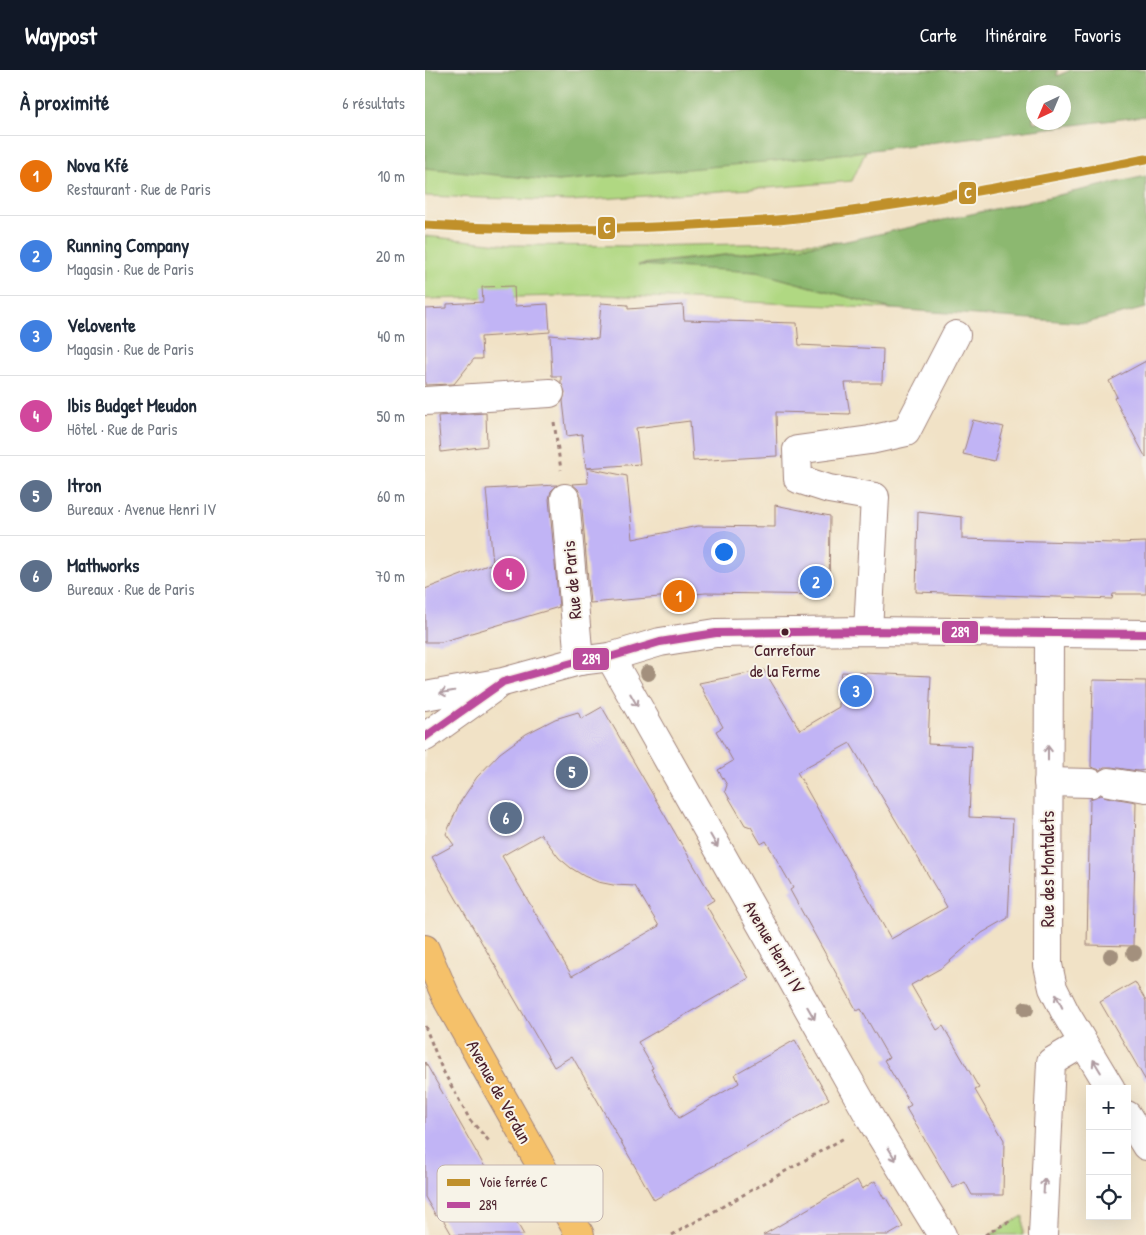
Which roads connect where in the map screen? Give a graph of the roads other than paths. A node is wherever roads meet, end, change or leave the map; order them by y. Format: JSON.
{"nodes":[{"id":1,"x":956,"y":335,"type":"dead end"},
{"id":2,"x":551,"y":393,"type":"road end"},
{"id":3,"x":425,"y":401,"type":"edge"},
{"id":4,"x":565,"y":498,"type":"road end"},
{"id":5,"x":868,"y":631,"type":"junction"},
{"id":6,"x":1049,"y":633,"type":"junction"},
{"id":7,"x":1146,"y":634,"type":"edge"},
{"id":8,"x":610,"y":657,"type":"junction"},
{"id":9,"x":579,"y":661,"type":"junction"},
{"id":10,"x":503,"y":682,"type":"junction"},
{"id":11,"x":425,"y":696,"type":"edge"},
{"id":12,"x":425,"y":737,"type":"edge"},
{"id":13,"x":1048,"y":782,"type":"junction"},
{"id":14,"x":1146,"y":788,"type":"edge"},
{"id":15,"x":425,"y":949,"type":"edge"},
{"id":16,"x":425,"y":968,"type":"edge"},
{"id":17,"x":448,"y":1001,"type":"junction"},
{"id":18,"x":1083,"y":1043,"type":"junction"},
{"id":19,"x":1109,"y":1085,"type":"edge"},
{"id":20,"x":1131,"y":1122,"type":"edge"},
{"id":21,"x":1146,"y":1146,"type":"edge"},
{"id":22,"x":541,"y":1165,"type":"edge"},
{"id":23,"x":573,"y":1222,"type":"edge"},
{"id":24,"x":580,"y":1235,"type":"edge"},
{"id":25,"x":942,"y":1235,"type":"edge"},
{"id":26,"x":1043,"y":1235,"type":"edge"}],
"edges":[{"from":1,"to":5,"type":"street"},
{"from":2,"to":3,"type":"street"},
{"from":4,"to":9,"type":"street","name":"Rue de Paris"},
{"from":5,"to":6,"type":"street"},
{"from":5,"to":8,"type":"street"},
{"from":6,"to":7,"type":"street"},
{"from":13,"to":6,"type":"street","name":"Rue des Montalets","one_way":true},
{"from":8,"to":9,"type":"street"},
{"from":8,"to":25,"type":"street","name":"Avenue Henri IV","one_way":true},
{"from":9,"to":10,"type":"street"},
{"from":10,"to":11,"type":"street","one_way":true},
{"from":10,"to":12,"type":"street"},
{"from":13,"to":14,"type":"street"},
{"from":18,"to":13,"type":"street","name":"Rue des Montalets","one_way":true},
{"from":15,"to":17,"type":"main road","name":"Avenue de Verdun"},
{"from":16,"to":17,"type":"main road","name":"Avenue de Verdun"},
{"from":17,"to":22,"type":"main road","name":"Avenue de Verdun"},
{"from":19,"to":18,"type":"street","name":"Rue des Montalets","one_way":true},
{"from":26,"to":18,"type":"street","one_way":true},
{"from":20,"to":21,"type":"street"},
{"from":23,"to":24,"type":"main road","name":"Avenue de Verdun"}]}
